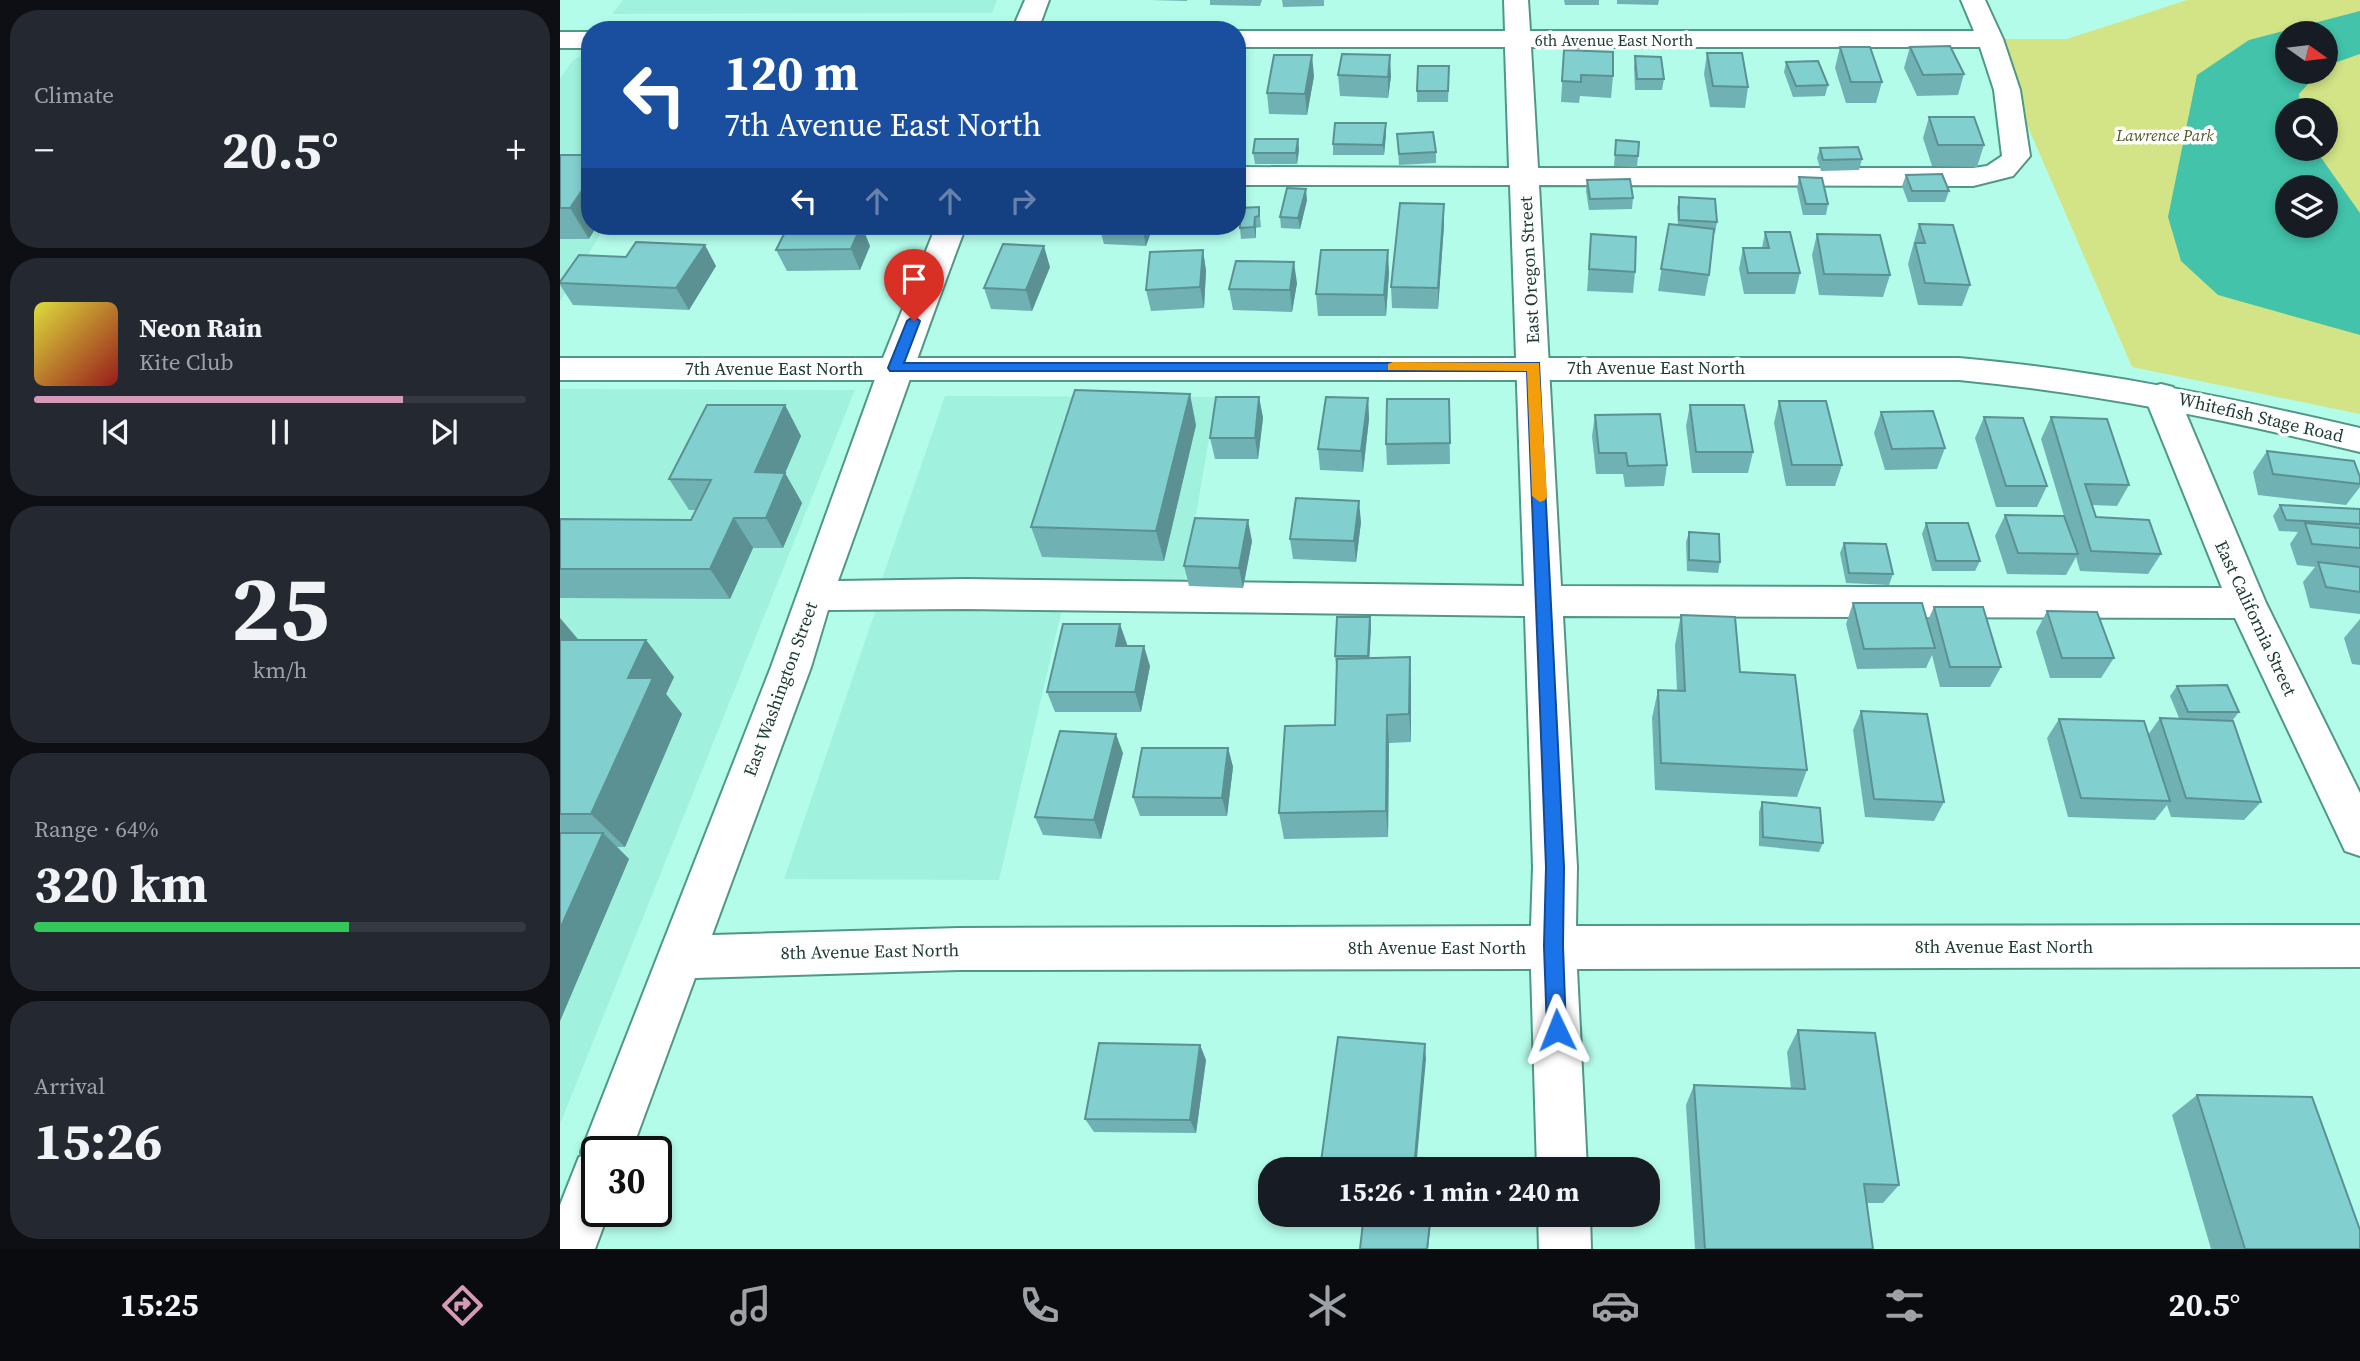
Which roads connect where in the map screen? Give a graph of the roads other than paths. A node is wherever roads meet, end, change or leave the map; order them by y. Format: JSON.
{"nodes":[{"id":1,"x":1037,"y":0,"type":"edge"},
{"id":2,"x":1516,"y":0,"type":"edge"},
{"id":3,"x":1973,"y":0,"type":"edge"},
{"id":4,"x":1029,"y":21,"type":"edge"},
{"id":5,"x":1246,"y":39,"type":"edge"},
{"id":6,"x":1990,"y":39,"type":"junction"},
{"id":7,"x":560,"y":40,"type":"edge"},
{"id":8,"x":581,"y":40,"type":"edge"},
{"id":9,"x":1518,"y":40,"type":"junction"},
{"id":10,"x":1246,"y":176,"type":"edge"},
{"id":11,"x":1524,"y":177,"type":"junction"},
{"id":12,"x":947,"y":235,"type":"edge"},
{"id":13,"x":1534,"y":367,"type":"junction"},
{"id":14,"x":895,"y":368,"type":"junction"},
{"id":15,"x":560,"y":369,"type":"edge"},
{"id":16,"x":2161,"y":395,"type":"junction"},
{"id":17,"x":2360,"y":440,"type":"edge"},
{"id":18,"x":814,"y":596,"type":"junction"},
{"id":19,"x":1544,"y":601,"type":"junction"},
{"id":20,"x":2247,"y":603,"type":"junction"},
{"id":21,"x":2360,"y":837,"type":"edge"},
{"id":22,"x":1553,"y":946,"type":"junction"},
{"id":23,"x":2360,"y":946,"type":"edge"},
{"id":24,"x":681,"y":957,"type":"junction"},
{"id":25,"x":612,"y":1136,"type":"edge"},
{"id":26,"x":1562,"y":1157,"type":"edge"},
{"id":27,"x":581,"y":1217,"type":"edge"},
{"id":28,"x":1564,"y":1227,"type":"edge"},
{"id":29,"x":569,"y":1249,"type":"edge"},
{"id":30,"x":1565,"y":1249,"type":"edge"}],
"edges":[{"from":1,"to":4,"type":"street"},
{"from":2,"to":9,"type":"street","name":"East Oregon Street"},
{"from":3,"to":6,"type":"street"},
{"from":5,"to":9,"type":"street","name":"6th Avenue East North"},
{"from":6,"to":9,"type":"street","name":"6th Avenue East North"},
{"from":6,"to":11,"type":"street"},
{"from":7,"to":8,"type":"street"},
{"from":9,"to":11,"type":"street","name":"East Oregon Street"},
{"from":10,"to":11,"type":"street"},
{"from":11,"to":13,"type":"street","name":"East Oregon Street"},
{"from":12,"to":14,"type":"street","name":"East Washington Street"},
{"from":13,"to":14,"type":"street","name":"7th Avenue East North"},
{"from":13,"to":16,"type":"street","name":"7th Avenue East North"},
{"from":13,"to":19,"type":"street","name":"East Oregon Street"},
{"from":14,"to":15,"type":"street","name":"7th Avenue East North"},
{"from":14,"to":18,"type":"street","name":"East Washington Street"},
{"from":16,"to":17,"type":"street","name":"Whitefish Stage Road"},
{"from":16,"to":20,"type":"street","name":"East California Street"},
{"from":18,"to":19,"type":"street"},
{"from":18,"to":24,"type":"street","name":"East Washington Street"},
{"from":19,"to":20,"type":"street"},
{"from":19,"to":22,"type":"street","name":"East Oregon Street"},
{"from":20,"to":21,"type":"street","name":"East California Street"},
{"from":22,"to":23,"type":"street","name":"8th Avenue East North"},
{"from":22,"to":24,"type":"street","name":"8th Avenue East North"},
{"from":22,"to":26,"type":"street","name":"East Oregon Street"},
{"from":24,"to":25,"type":"street","name":"East Washington Street"},
{"from":27,"to":29,"type":"street"},
{"from":28,"to":30,"type":"street"}]}
